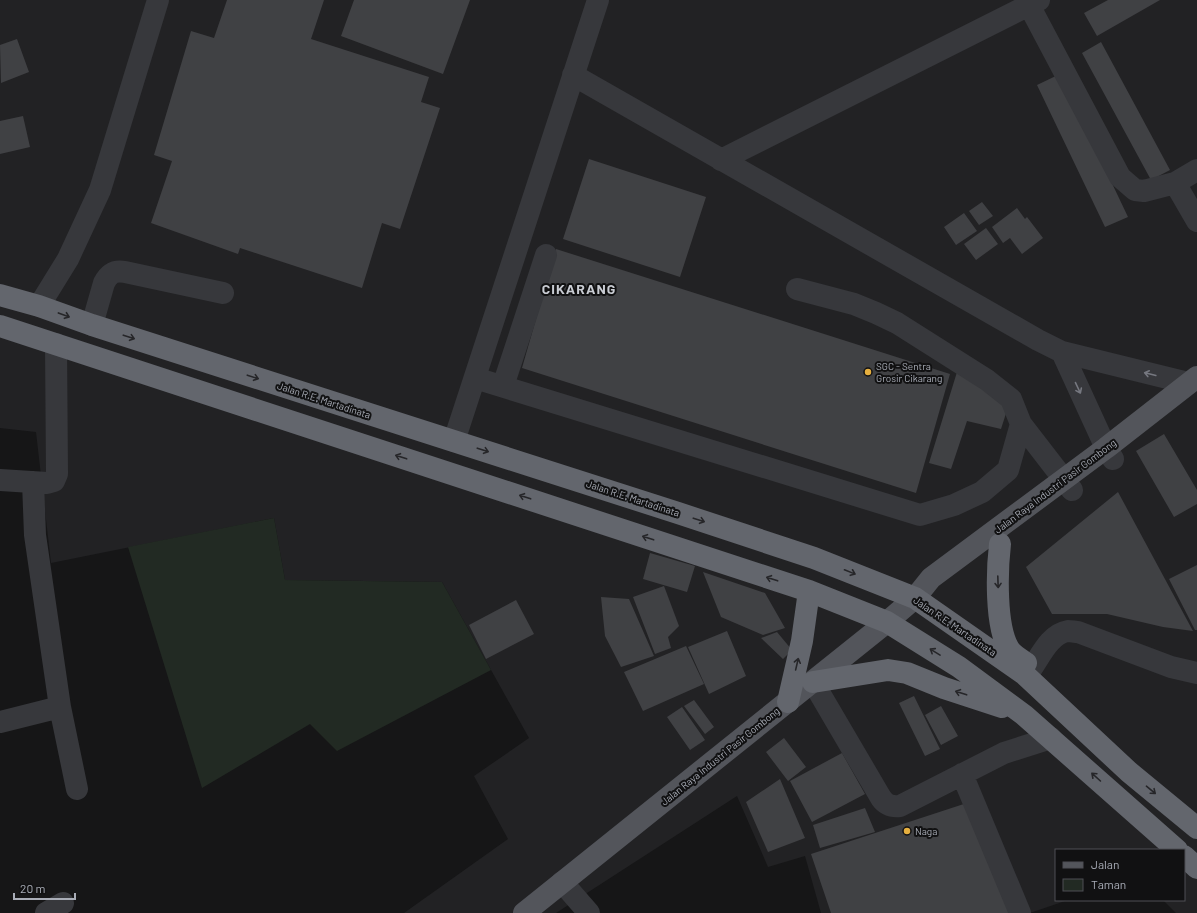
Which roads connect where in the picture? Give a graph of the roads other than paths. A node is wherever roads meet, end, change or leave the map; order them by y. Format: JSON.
{"nodes":[{"id":1,"x":158,"y":0,"type":"edge"},
{"id":2,"x":598,"y":0,"type":"edge"},
{"id":3,"x":1034,"y":2,"type":"edge"},
{"id":4,"x":573,"y":75,"type":"junction"},
{"id":5,"x":721,"y":160,"type":"junction"},
{"id":6,"x":1197,"y":170,"type":"edge"},
{"id":7,"x":1175,"y":183,"type":"junction"},
{"id":8,"x":1197,"y":221,"type":"edge"},
{"id":9,"x":546,"y":255,"type":"dead end"},
{"id":10,"x":797,"y":289,"type":"dead end"},
{"id":11,"x":223,"y":293,"type":"dead end"},
{"id":12,"x":0,"y":295,"type":"edge"},
{"id":13,"x":39,"y":306,"type":"junction"},
{"id":14,"x":0,"y":326,"type":"edge"},
{"id":15,"x":92,"y":326,"type":"junction"},
{"id":16,"x":56,"y":344,"type":"junction"},
{"id":17,"x":1062,"y":352,"type":"junction"},
{"id":18,"x":475,"y":378,"type":"junction"},
{"id":19,"x":1194,"y":384,"type":"edge"},
{"id":20,"x":503,"y":386,"type":"junction"},
{"id":21,"x":1021,"y":424,"type":"junction"},
{"id":22,"x":454,"y":441,"type":"junction"},
{"id":23,"x":1110,"y":454,"type":"junction"},
{"id":24,"x":0,"y":480,"type":"edge"},
{"id":25,"x":33,"y":482,"type":"junction"},
{"id":26,"x":1068,"y":484,"type":"junction"},
{"id":27,"x":1000,"y":544,"type":"junction"},
{"id":28,"x":809,"y":591,"type":"junction"},
{"id":29,"x":915,"y":598,"type":"junction"},
{"id":30,"x":887,"y":622,"type":"junction"},
{"id":31,"x":1032,"y":668,"type":"junction"},
{"id":32,"x":1197,"y":673,"type":"edge"},
{"id":33,"x":813,"y":682,"type":"junction"},
{"id":34,"x":788,"y":702,"type":"junction"},
{"id":35,"x":60,"y":707,"type":"junction"},
{"id":36,"x":1024,"y":714,"type":"junction"},
{"id":37,"x":0,"y":722,"type":"edge"},
{"id":38,"x":1051,"y":738,"type":"junction"},
{"id":39,"x":1130,"y":772,"type":"junction"},
{"id":40,"x":962,"y":774,"type":"junction"},
{"id":41,"x":77,"y":789,"type":"dead end"},
{"id":42,"x":1197,"y":828,"type":"edge"},
{"id":43,"x":1176,"y":849,"type":"edge"},
{"id":44,"x":1185,"y":857,"type":"edge"},
{"id":45,"x":1197,"y":868,"type":"edge"},
{"id":46,"x":562,"y":882,"type":"junction"},
{"id":47,"x":524,"y":913,"type":"edge"},
{"id":48,"x":589,"y":913,"type":"edge"},
{"id":49,"x":1020,"y":913,"type":"edge"}],
"edges":[{"from":1,"to":13,"type":"street"},
{"from":2,"to":4,"type":"street"},
{"from":3,"to":5,"type":"street"},
{"from":3,"to":7,"type":"street"},
{"from":4,"to":5,"type":"street"},
{"from":4,"to":18,"type":"street"},
{"from":5,"to":17,"type":"street"},
{"from":6,"to":7,"type":"street"},
{"from":7,"to":8,"type":"street"},
{"from":9,"to":20,"type":"street"},
{"from":10,"to":21,"type":"street"},
{"from":11,"to":15,"type":"street"},
{"from":12,"to":13,"type":"highway","name":"Jalan R.E. Martadinata"},
{"from":13,"to":15,"type":"highway","name":"Jalan R.E. Martadinata","one_way":true},
{"from":14,"to":16,"type":"highway"},
{"from":15,"to":22,"type":"highway","name":"Jalan R.E. Martadinata","one_way":true},
{"from":16,"to":25,"type":"street"},
{"from":28,"to":16,"type":"highway","one_way":true},
{"from":19,"to":17,"type":"street","one_way":true},
{"from":17,"to":23,"type":"street","one_way":true},
{"from":18,"to":20,"type":"street"},
{"from":18,"to":22,"type":"street"},
{"from":19,"to":23,"type":"main road","name":"Jalan Raya Industri Pasir Gombong"},
{"from":20,"to":21,"type":"street"},
{"from":21,"to":26,"type":"street"},
{"from":22,"to":29,"type":"highway","name":"Jalan R.E. Martadinata","one_way":true},
{"from":23,"to":26,"type":"main road","name":"Jalan Raya Industri Pasir Gombong"},
{"from":24,"to":25,"type":"street"},
{"from":25,"to":35,"type":"street"},
{"from":26,"to":27,"type":"main road","name":"Jalan Raya Industri Pasir Gombong"},
{"from":26,"to":29,"type":"main road","name":"Jalan Raya Industri Pasir Gombong"},
{"from":27,"to":29,"type":"main road","name":"Jalan Raya Industri Pasir Gombong"},
{"from":27,"to":31,"type":"highway","one_way":true},
{"from":28,"to":30,"type":"highway"},
{"from":34,"to":28,"type":"highway","one_way":true},
{"from":29,"to":30,"type":"main road","name":"Jalan Raya Industri Pasir Gombong"},
{"from":29,"to":39,"type":"highway","name":"Jalan R.E. Martadinata"},
{"from":30,"to":33,"type":"main road","name":"Jalan Raya Industri Pasir Gombong"},
{"from":36,"to":30,"type":"highway","one_way":true},
{"from":31,"to":32,"type":"street"},
{"from":31,"to":39,"type":"highway"},
{"from":33,"to":34,"type":"main road","name":"Jalan Raya Industri Pasir Gombong"},
{"from":36,"to":33,"type":"highway","one_way":true},
{"from":33,"to":40,"type":"street"},
{"from":34,"to":46,"type":"main road","name":"Jalan Raya Industri Pasir Gombong"},
{"from":35,"to":37,"type":"street"},
{"from":35,"to":41,"type":"street"},
{"from":36,"to":38,"type":"highway"},
{"from":38,"to":40,"type":"street"},
{"from":43,"to":38,"type":"highway","one_way":true},
{"from":39,"to":42,"type":"highway","name":"Jalan R.E. Martadinata","one_way":true},
{"from":40,"to":49,"type":"street"},
{"from":44,"to":45,"type":"highway"},
{"from":46,"to":47,"type":"main road","name":"Jalan Raya Industri Pasir Gombong"},
{"from":46,"to":48,"type":"street"}]}
